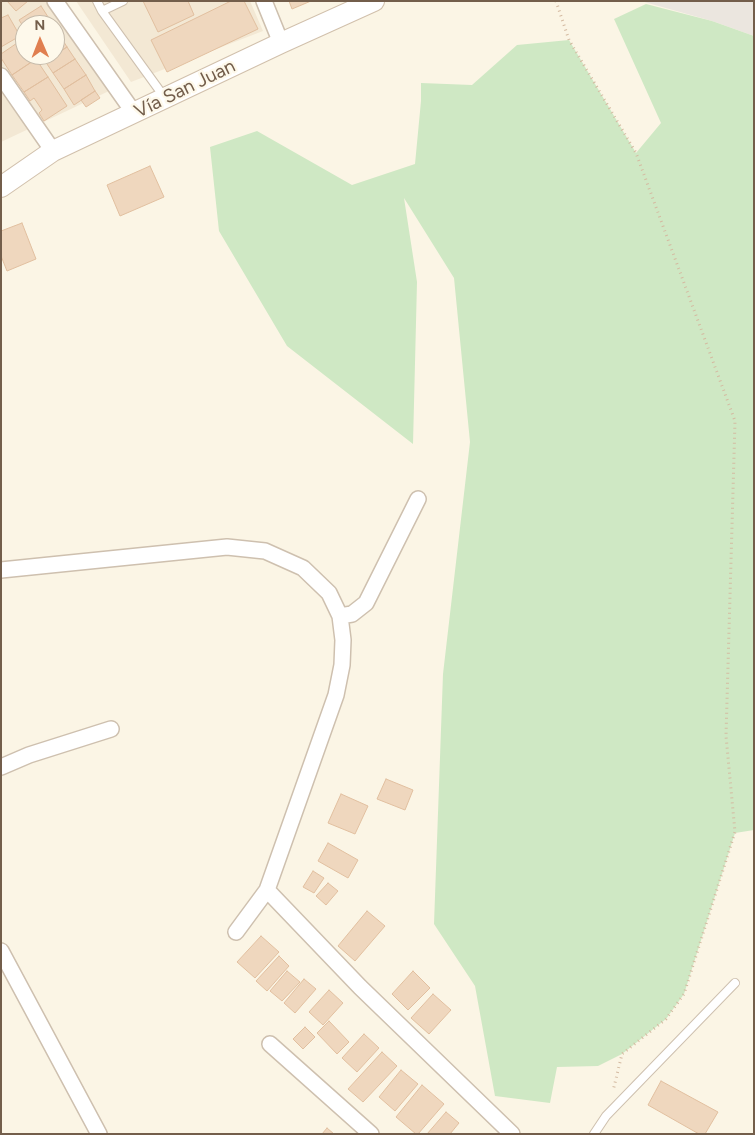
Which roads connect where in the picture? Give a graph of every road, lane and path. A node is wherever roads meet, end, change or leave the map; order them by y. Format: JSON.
{"nodes":[{"id":1,"x":55,"y":1,"type":"edge"},
{"id":2,"x":97,"y":1,"type":"edge"},
{"id":3,"x":123,"y":1,"type":"edge"},
{"id":4,"x":264,"y":1,"type":"edge"},
{"id":5,"x":374,"y":1,"type":"edge"},
{"id":6,"x":556,"y":1,"type":"edge"},
{"id":7,"x":102,"y":11,"type":"junction"},
{"id":8,"x":281,"y":43,"type":"junction"},
{"id":9,"x":1,"y":76,"type":"edge"},
{"id":10,"x":165,"y":98,"type":"junction"},
{"id":11,"x":134,"y":113,"type":"junction"},
{"id":12,"x":53,"y":151,"type":"junction"},
{"id":13,"x":1,"y":186,"type":"edge"},
{"id":14,"x":418,"y":499,"type":"dead end"},
{"id":15,"x":1,"y":570,"type":"edge"},
{"id":16,"x":340,"y":616,"type":"junction"},
{"id":17,"x":111,"y":728,"type":"dead end"},
{"id":18,"x":1,"y":767,"type":"edge"},
{"id":19,"x":267,"y":890,"type":"junction"},
{"id":20,"x":236,"y":932,"type":"dead end"},
{"id":21,"x":1,"y":950,"type":"edge"},
{"id":22,"x":735,"y":983,"type":"dead end"},
{"id":23,"x":270,"y":1044,"type":"dead end"},
{"id":24,"x":606,"y":1116,"type":"junction"},
{"id":25,"x":99,"y":1134,"type":"edge"},
{"id":26,"x":371,"y":1134,"type":"edge"},
{"id":27,"x":512,"y":1134,"type":"edge"},
{"id":28,"x":594,"y":1134,"type":"edge"}],
"edges":[{"from":1,"to":11,"type":"street"},
{"from":2,"to":7,"type":"lane"},
{"from":3,"to":7,"type":"lane"},
{"from":4,"to":8,"type":"street"},
{"from":5,"to":8,"type":"street","name":"Vía San Juan"},
{"from":6,"to":24,"type":"path"},
{"from":7,"to":10,"type":"lane"},
{"from":8,"to":10,"type":"street","name":"Vía San Juan"},
{"from":9,"to":12,"type":"street"},
{"from":10,"to":11,"type":"street","name":"Vía San Juan"},
{"from":11,"to":12,"type":"street","name":"Vía San Juan"},
{"from":12,"to":13,"type":"street","name":"Vía San Juan"},
{"from":14,"to":16,"type":"street"},
{"from":15,"to":16,"type":"street"},
{"from":16,"to":19,"type":"street"},
{"from":17,"to":18,"type":"street"},
{"from":19,"to":20,"type":"street"},
{"from":19,"to":27,"type":"street"},
{"from":21,"to":25,"type":"street"},
{"from":22,"to":24,"type":"lane"},
{"from":23,"to":26,"type":"street"},
{"from":24,"to":28,"type":"lane"}]}
